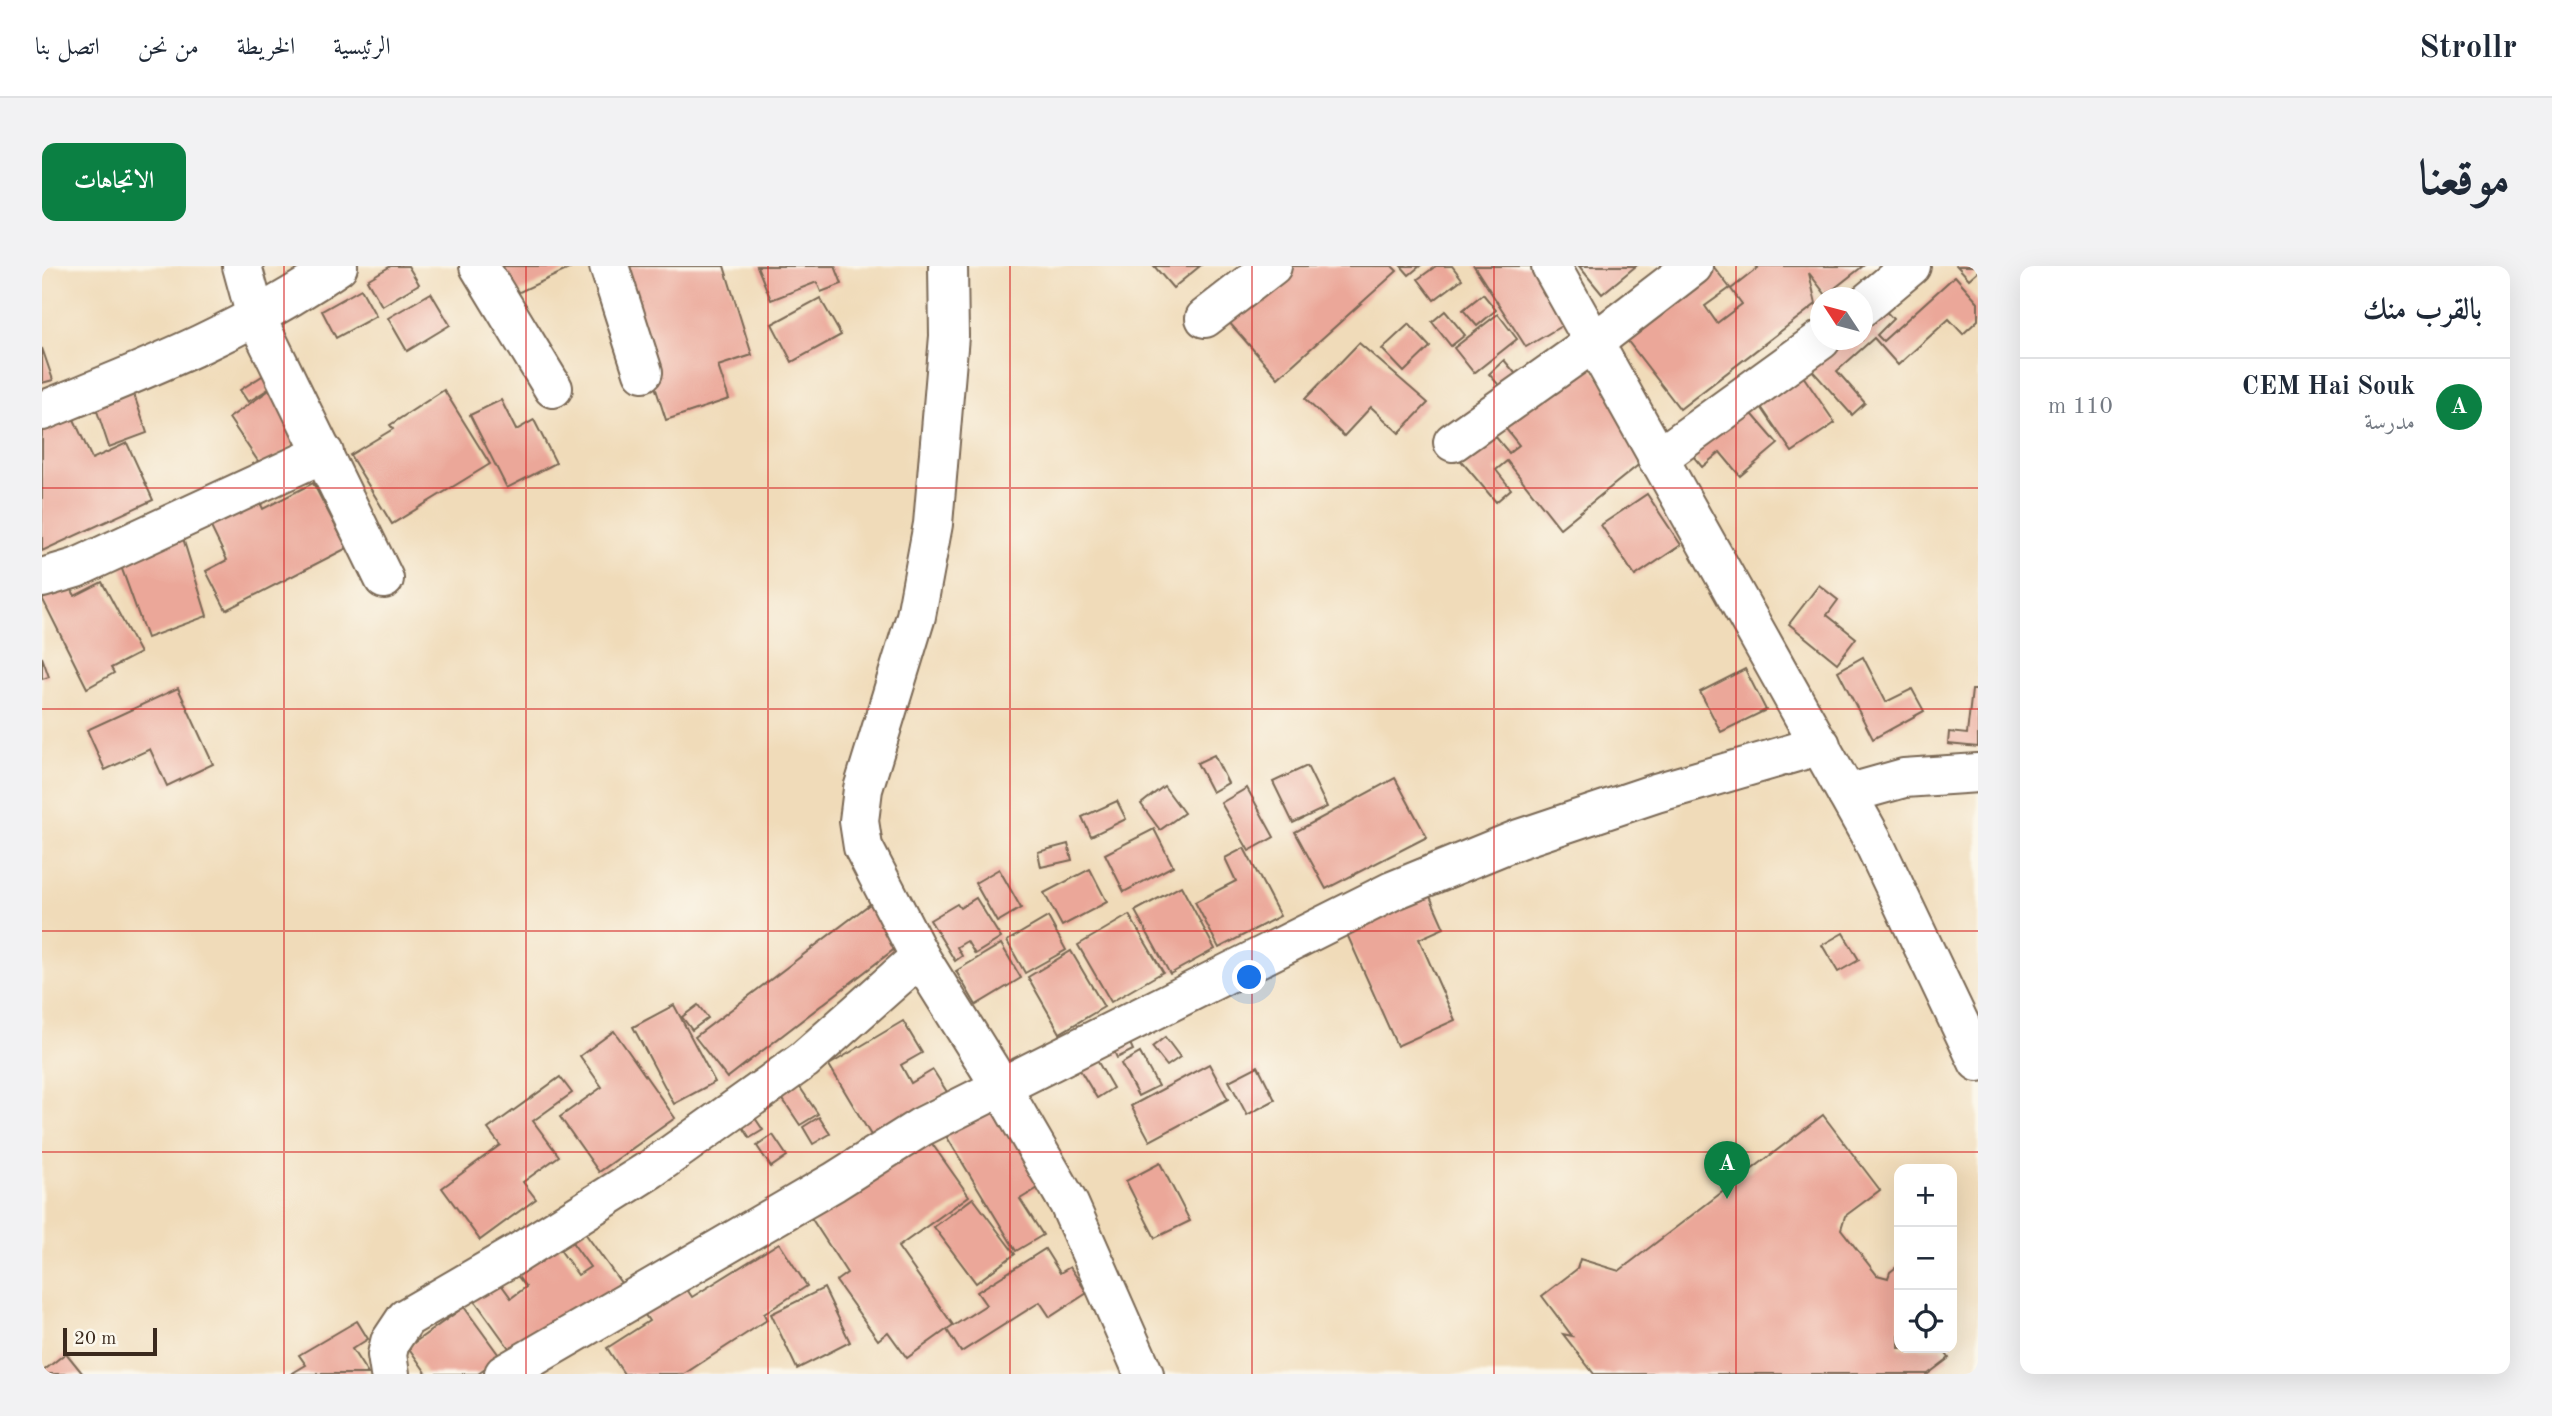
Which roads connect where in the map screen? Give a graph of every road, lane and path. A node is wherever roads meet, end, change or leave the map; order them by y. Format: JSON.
{"nodes":[{"id":1,"x":242,"y":266,"type":"edge"},
{"id":2,"x":338,"y":266,"type":"edge"},
{"id":3,"x":479,"y":266,"type":"edge"},
{"id":4,"x":609,"y":266,"type":"edge"},
{"id":5,"x":948,"y":266,"type":"edge"},
{"id":6,"x":1272,"y":266,"type":"edge"},
{"id":7,"x":1551,"y":266,"type":"edge"},
{"id":8,"x":1693,"y":266,"type":"edge"},
{"id":9,"x":1911,"y":266,"type":"edge"},
{"id":10,"x":1873,"y":298,"type":"edge"},
{"id":11,"x":256,"y":317,"type":"junction"},
{"id":12,"x":1205,"y":318,"type":"dead end"},
{"id":13,"x":1593,"y":343,"type":"junction"},
{"id":14,"x":1810,"y":348,"type":"edge"},
{"id":15,"x":643,"y":372,"type":"dead end"},
{"id":16,"x":554,"y":388,"type":"dead end"},
{"id":17,"x":42,"y":411,"type":"edge"},
{"id":18,"x":1453,"y":442,"type":"dead end"},
{"id":19,"x":324,"y":453,"type":"junction"},
{"id":20,"x":1657,"y":459,"type":"junction"},
{"id":21,"x":42,"y":578,"type":"edge"},
{"id":22,"x":384,"y":579,"type":"dead end"},
{"id":23,"x":1821,"y":745,"type":"junction"},
{"id":24,"x":1978,"y":773,"type":"edge"},
{"id":25,"x":1847,"y":794,"type":"junction"},
{"id":26,"x":919,"y":957,"type":"junction"},
{"id":27,"x":1978,"y":1062,"type":"edge"},
{"id":28,"x":1000,"y":1085,"type":"junction"},
{"id":29,"x":390,"y":1374,"type":"edge"},
{"id":30,"x":504,"y":1374,"type":"edge"},
{"id":31,"x":1144,"y":1374,"type":"edge"}],
"edges":[{"from":1,"to":11,"type":"street"},
{"from":2,"to":11,"type":"street"},
{"from":3,"to":16,"type":"street"},
{"from":4,"to":15,"type":"street"},
{"from":5,"to":26,"type":"street"},
{"from":6,"to":12,"type":"street"},
{"from":7,"to":13,"type":"street"},
{"from":8,"to":13,"type":"street"},
{"from":9,"to":10,"type":"street"},
{"from":11,"to":17,"type":"street"},
{"from":11,"to":19,"type":"street"},
{"from":13,"to":18,"type":"street"},
{"from":13,"to":20,"type":"street"},
{"from":14,"to":20,"type":"street"},
{"from":19,"to":21,"type":"street"},
{"from":19,"to":22,"type":"street"},
{"from":20,"to":23,"type":"street"},
{"from":23,"to":25,"type":"street"},
{"from":23,"to":28,"type":"street"},
{"from":24,"to":25,"type":"street"},
{"from":25,"to":27,"type":"street"},
{"from":26,"to":28,"type":"street"},
{"from":26,"to":29,"type":"street"},
{"from":28,"to":30,"type":"street"},
{"from":28,"to":31,"type":"street"}]}
